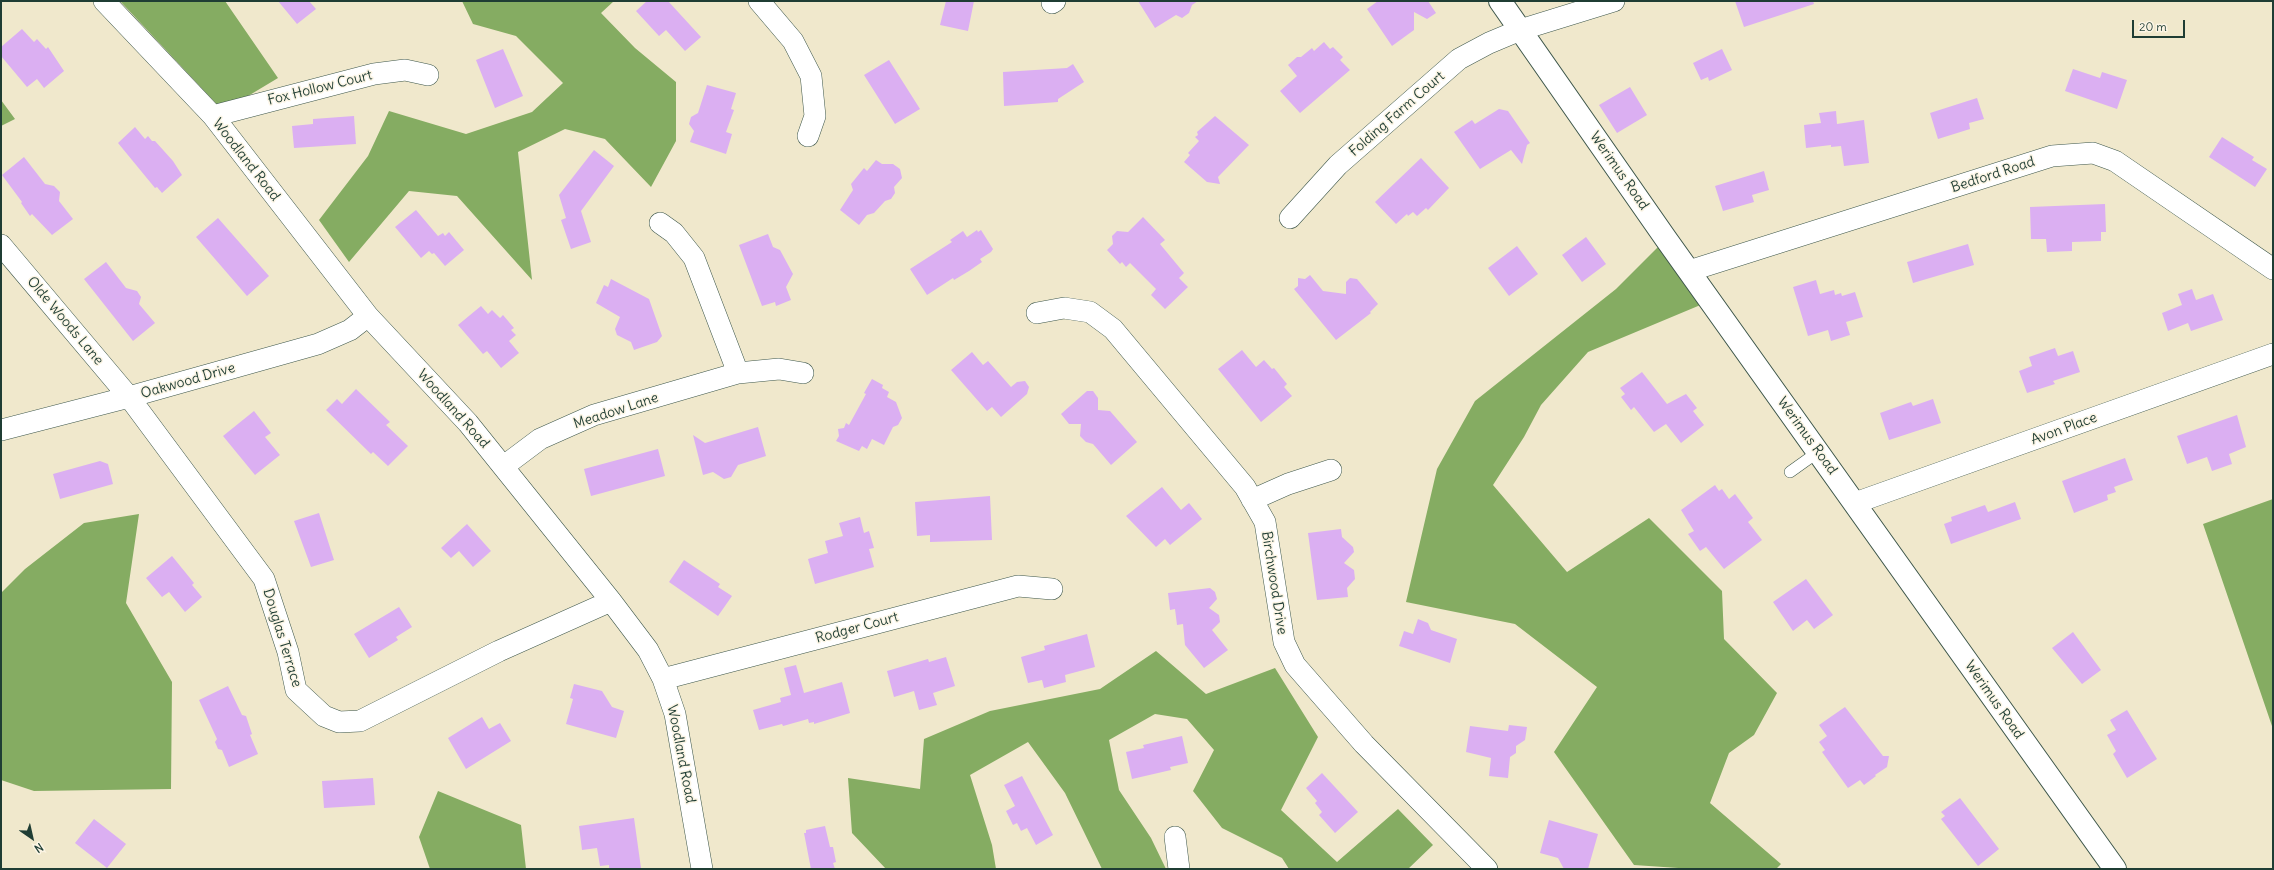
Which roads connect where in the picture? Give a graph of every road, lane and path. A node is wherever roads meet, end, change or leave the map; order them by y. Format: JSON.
{"nodes":[{"id":1,"x":104,"y":1,"type":"edge"},
{"id":2,"x":759,"y":1,"type":"edge"},
{"id":3,"x":1500,"y":1,"type":"edge"},
{"id":4,"x":1614,"y":1,"type":"edge"},
{"id":5,"x":1520,"y":30,"type":"junction"},
{"id":6,"x":428,"y":75,"type":"dead end"},
{"id":7,"x":213,"y":116,"type":"junction"},
{"id":8,"x":808,"y":136,"type":"dead end"},
{"id":9,"x":1290,"y":218,"type":"dead end"},
{"id":10,"x":660,"y":223,"type":"dead end"},
{"id":11,"x":1,"y":245,"type":"edge"},
{"id":12,"x":2273,"y":269,"type":"edge"},
{"id":13,"x":1689,"y":271,"type":"junction"},
{"id":14,"x":1037,"y":313,"type":"dead end"},
{"id":15,"x":368,"y":316,"type":"junction"},
{"id":16,"x":2273,"y":354,"type":"edge"},
{"id":17,"x":738,"y":373,"type":"junction"},
{"id":18,"x":803,"y":373,"type":"dead end"},
{"id":19,"x":129,"y":397,"type":"junction"},
{"id":20,"x":1,"y":430,"type":"edge"},
{"id":21,"x":1818,"y":452,"type":"junction"},
{"id":22,"x":504,"y":466,"type":"junction"},
{"id":23,"x":1331,"y":470,"type":"dead end"},
{"id":24,"x":1790,"y":472,"type":"dead end"},
{"id":25,"x":1252,"y":500,"type":"junction"},
{"id":26,"x":1855,"y":503,"type":"junction"},
{"id":27,"x":1052,"y":590,"type":"dead end"},
{"id":28,"x":611,"y":601,"type":"junction"},
{"id":29,"x":663,"y":679,"type":"junction"},
{"id":30,"x":1175,"y":837,"type":"dead end"},
{"id":31,"x":702,"y":869,"type":"edge"},
{"id":32,"x":1179,"y":869,"type":"edge"},
{"id":33,"x":1487,"y":869,"type":"edge"},
{"id":34,"x":2115,"y":869,"type":"edge"}],
"edges":[{"from":1,"to":7,"type":"street","name":"Woodland Road"},
{"from":2,"to":8,"type":"street"},
{"from":3,"to":5,"type":"main road","name":"Werimus Road"},
{"from":4,"to":5,"type":"street","name":"Folding Farm Court"},
{"from":5,"to":9,"type":"street","name":"Folding Farm Court"},
{"from":5,"to":13,"type":"main road","name":"Werimus Road"},
{"from":6,"to":7,"type":"street","name":"Fox Hollow Court"},
{"from":7,"to":15,"type":"street","name":"Woodland Road"},
{"from":10,"to":17,"type":"street"},
{"from":11,"to":19,"type":"street","name":"Olde Woods Lane"},
{"from":12,"to":13,"type":"street","name":"Bedford Road"},
{"from":13,"to":21,"type":"main road","name":"Werimus Road"},
{"from":14,"to":25,"type":"street","name":"Birchwood Drive"},
{"from":15,"to":19,"type":"street","name":"Oakwood Drive"},
{"from":15,"to":22,"type":"street","name":"Woodland Road"},
{"from":16,"to":26,"type":"street","name":"Avon Place"},
{"from":17,"to":18,"type":"street","name":"Meadow Lane"},
{"from":17,"to":22,"type":"street","name":"Meadow Lane"},
{"from":19,"to":20,"type":"street","name":"Oakwood Drive"},
{"from":19,"to":28,"type":"street","name":"Douglas Terrace"},
{"from":21,"to":24,"type":"lane"},
{"from":21,"to":26,"type":"main road","name":"Werimus Road"},
{"from":22,"to":28,"type":"street","name":"Woodland Road"},
{"from":23,"to":25,"type":"street"},
{"from":25,"to":33,"type":"street","name":"Birchwood Drive"},
{"from":26,"to":34,"type":"main road","name":"Werimus Road"},
{"from":27,"to":29,"type":"street","name":"Rodger Court"},
{"from":28,"to":29,"type":"street","name":"Woodland Road"},
{"from":29,"to":31,"type":"street","name":"Woodland Road"},
{"from":30,"to":32,"type":"street"}]}
